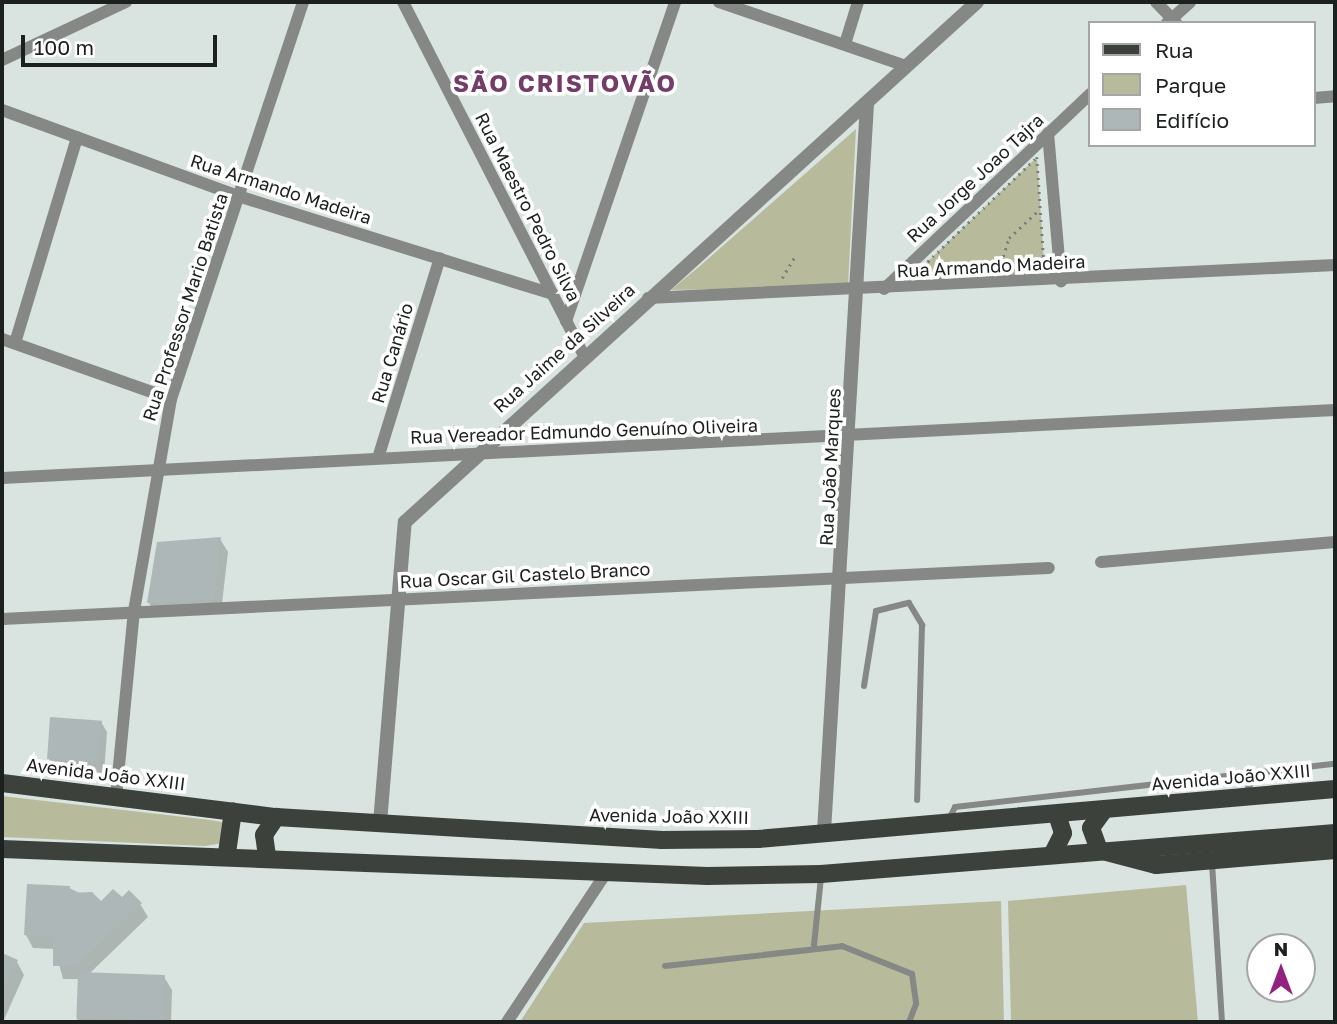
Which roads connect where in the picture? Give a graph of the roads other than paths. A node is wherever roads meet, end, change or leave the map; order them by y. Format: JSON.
{"nodes":[{"id":1,"x":126,"y":2,"type":"edge"},
{"id":2,"x":303,"y":2,"type":"edge"},
{"id":3,"x":403,"y":2,"type":"edge"},
{"id":4,"x":675,"y":2,"type":"edge"},
{"id":5,"x":719,"y":2,"type":"edge"},
{"id":6,"x":858,"y":2,"type":"edge"},
{"id":7,"x":976,"y":2,"type":"edge"},
{"id":8,"x":1156,"y":2,"type":"edge"},
{"id":9,"x":1190,"y":2,"type":"edge"},
{"id":10,"x":1172,"y":21,"type":"edge"},
{"id":11,"x":845,"y":44,"type":"junction"},
{"id":12,"x":2,"y":60,"type":"edge"},
{"id":13,"x":906,"y":66,"type":"junction"},
{"id":14,"x":1088,"y":96,"type":"edge"},
{"id":15,"x":1335,"y":96,"type":"edge"},
{"id":16,"x":1316,"y":98,"type":"edge"},
{"id":17,"x":867,"y":103,"type":"junction"},
{"id":18,"x":1088,"y":108,"type":"edge"},
{"id":19,"x":1075,"y":109,"type":"junction"},
{"id":20,"x":2,"y":110,"type":"edge"},
{"id":21,"x":1048,"y":133,"type":"junction"},
{"id":22,"x":77,"y":137,"type":"junction"},
{"id":23,"x":238,"y":196,"type":"junction"},
{"id":24,"x":440,"y":258,"type":"junction"},
{"id":25,"x":1335,"y":265,"type":"edge"},
{"id":26,"x":1061,"y":281,"type":"junction"},
{"id":27,"x":884,"y":289,"type":"junction"},
{"id":28,"x":861,"y":290,"type":"junction"},
{"id":29,"x":553,"y":294,"type":"junction"},
{"id":30,"x":648,"y":299,"type":"junction"},
{"id":31,"x":566,"y":321,"type":"junction"},
{"id":32,"x":2,"y":339,"type":"edge"},
{"id":33,"x":15,"y":344,"type":"junction"},
{"id":34,"x":583,"y":354,"type":"junction"},
{"id":35,"x":171,"y":399,"type":"junction"},
{"id":36,"x":1335,"y":410,"type":"edge"},
{"id":37,"x":850,"y":438,"type":"junction"},
{"id":38,"x":475,"y":452,"type":"junction"},
{"id":39,"x":378,"y":458,"type":"junction"},
{"id":40,"x":155,"y":470,"type":"junction"},
{"id":41,"x":2,"y":478,"type":"edge"},
{"id":42,"x":1335,"y":542,"type":"edge"},
{"id":43,"x":1101,"y":562,"type":"dead end"},
{"id":44,"x":1049,"y":568,"type":"dead end"},
{"id":45,"x":843,"y":574,"type":"junction"},
{"id":46,"x":394,"y":600,"type":"junction"},
{"id":47,"x":134,"y":611,"type":"junction"},
{"id":48,"x":2,"y":619,"type":"edge"},
{"id":49,"x":864,"y":686,"type":"dead end"},
{"id":50,"x":1335,"y":764,"type":"edge"},
{"id":51,"x":1259,"y":771,"type":"junction"},
{"id":52,"x":2,"y":783,"type":"edge"},
{"id":53,"x":1335,"y":789,"type":"edge"},
{"id":54,"x":1095,"y":790,"type":"junction"},
{"id":55,"x":1054,"y":794,"type":"junction"},
{"id":56,"x":116,"y":797,"type":"junction"},
{"id":57,"x":1243,"y":797,"type":"junction"},
{"id":58,"x":917,"y":800,"type":"dead end"},
{"id":59,"x":233,"y":811,"type":"junction"},
{"id":60,"x":1096,"y":811,"type":"junction"},
{"id":61,"x":1057,"y":815,"type":"junction"},
{"id":62,"x":276,"y":817,"type":"junction"},
{"id":63,"x":949,"y":821,"type":"junction"},
{"id":64,"x":380,"y":823,"type":"junction"},
{"id":65,"x":824,"y":832,"type":"junction"},
{"id":66,"x":1335,"y":833,"type":"edge"},
{"id":67,"x":2,"y":849,"type":"edge"},
{"id":68,"x":1099,"y":850,"type":"junction"},
{"id":69,"x":1335,"y":850,"type":"edge"},
{"id":70,"x":226,"y":853,"type":"junction"},
{"id":71,"x":1052,"y":853,"type":"junction"},
{"id":72,"x":267,"y":856,"type":"junction"},
{"id":73,"x":1212,"y":863,"type":"junction"},
{"id":74,"x":821,"y":874,"type":"junction"},
{"id":75,"x":604,"y":876,"type":"junction"},
{"id":76,"x":814,"y":945,"type":"junction"},
{"id":77,"x":665,"y":966,"type":"dead end"},
{"id":78,"x":507,"y":1022,"type":"edge"},
{"id":79,"x":909,"y":1022,"type":"edge"},
{"id":80,"x":1222,"y":1022,"type":"edge"}],
"edges":[{"from":1,"to":12,"type":"street"},
{"from":2,"to":23,"type":"street","name":"Rua Professor Mario Batista"},
{"from":3,"to":29,"type":"street","name":"Rua Maestro Pedro Silva"},
{"from":4,"to":31,"type":"street"},
{"from":5,"to":11,"type":"street"},
{"from":6,"to":11,"type":"street"},
{"from":7,"to":13,"type":"street","name":"Rua Jaime da Silveira"},
{"from":8,"to":10,"type":"street"},
{"from":9,"to":10,"type":"street"},
{"from":11,"to":13,"type":"street"},
{"from":13,"to":17,"type":"street","name":"Rua Jaime da Silveira"},
{"from":14,"to":19,"type":"street","name":"Rua Jorge Joao Tajra"},
{"from":15,"to":16,"type":"street"},
{"from":17,"to":28,"type":"street","name":"Rua João Marques"},
{"from":17,"to":30,"type":"street","name":"Rua Jaime da Silveira"},
{"from":18,"to":19,"type":"street"},
{"from":19,"to":21,"type":"street","name":"Rua Jorge Joao Tajra"},
{"from":20,"to":22,"type":"street","name":"Rua Armando Madeira"},
{"from":21,"to":26,"type":"street"},
{"from":21,"to":27,"type":"street","name":"Rua Jorge Joao Tajra"},
{"from":22,"to":23,"type":"street","name":"Rua Armando Madeira"},
{"from":22,"to":33,"type":"street"},
{"from":23,"to":24,"type":"street","name":"Rua Armando Madeira"},
{"from":23,"to":35,"type":"street","name":"Rua Professor Mario Batista"},
{"from":24,"to":29,"type":"street","name":"Rua Armando Madeira"},
{"from":24,"to":39,"type":"street","name":"Rua Canário"},
{"from":25,"to":26,"type":"street","name":"Rua Armando Madeira"},
{"from":26,"to":27,"type":"street","name":"Rua Armando Madeira"},
{"from":27,"to":28,"type":"street","name":"Rua Armando Madeira"},
{"from":28,"to":30,"type":"street","name":"Rua Armando Madeira"},
{"from":28,"to":37,"type":"street","name":"Rua João Marques"},
{"from":29,"to":31,"type":"street","name":"Rua Maestro Pedro Silva"},
{"from":30,"to":34,"type":"street","name":"Rua Jaime da Silveira"},
{"from":31,"to":34,"type":"street","name":"Rua Maestro Pedro Silva"},
{"from":32,"to":33,"type":"street"},
{"from":33,"to":35,"type":"street"},
{"from":34,"to":38,"type":"street","name":"Rua Jaime da Silveira"},
{"from":35,"to":40,"type":"street","name":"Rua Professor Mario Batista"},
{"from":36,"to":37,"type":"street","name":"Rua Vereador Edmundo Genuíno Oliveira"},
{"from":37,"to":38,"type":"street","name":"Rua Vereador Edmundo Genuíno Oliveira"},
{"from":37,"to":45,"type":"street","name":"Rua João Marques"},
{"from":38,"to":39,"type":"street","name":"Rua Vereador Edmundo Genuíno Oliveira"},
{"from":38,"to":46,"type":"street","name":"Rua Jaime da Silveira"},
{"from":39,"to":40,"type":"street","name":"Rua Vereador Edmundo Genuíno Oliveira"},
{"from":40,"to":41,"type":"street","name":"Rua Vereador Edmundo Genuíno Oliveira"},
{"from":40,"to":47,"type":"street","name":"Rua Professor Mario Batista"},
{"from":42,"to":43,"type":"street"},
{"from":44,"to":45,"type":"street","name":"Rua Oscar Gil Castelo Branco"},
{"from":45,"to":46,"type":"street","name":"Rua Oscar Gil Castelo Branco"},
{"from":45,"to":65,"type":"street","name":"Rua João Marques"},
{"from":46,"to":47,"type":"street","name":"Rua Oscar Gil Castelo Branco"},
{"from":46,"to":64,"type":"street","name":"Rua Jaime da Silveira"},
{"from":47,"to":48,"type":"street","name":"Rua Oscar Gil Castelo Branco"},
{"from":47,"to":56,"type":"street","name":"Rua Professor Mario Batista"},
{"from":49,"to":58,"type":"lane"},
{"from":50,"to":51,"type":"lane"},
{"from":51,"to":54,"type":"lane"},
{"from":51,"to":57,"type":"lane"},
{"from":52,"to":56,"type":"main road","name":"Avenida João XXIII"},
{"from":53,"to":57,"type":"main road","name":"Avenida João XXIII"},
{"from":54,"to":55,"type":"lane"},
{"from":54,"to":60,"type":"lane"},
{"from":55,"to":61,"type":"lane"},
{"from":55,"to":63,"type":"lane"},
{"from":56,"to":59,"type":"main road","name":"Avenida João XXIII"},
{"from":57,"to":60,"type":"main road","name":"Avenida João XXIII"},
{"from":59,"to":62,"type":"main road","name":"Avenida João XXIII"},
{"from":59,"to":70,"type":"main road"},
{"from":60,"to":61,"type":"main road","name":"Avenida João XXIII"},
{"from":60,"to":68,"type":"main road"},
{"from":61,"to":63,"type":"main road","name":"Avenida João XXIII"},
{"from":61,"to":71,"type":"main road"},
{"from":62,"to":64,"type":"main road","name":"Avenida João XXIII"},
{"from":62,"to":72,"type":"main road"},
{"from":63,"to":65,"type":"main road","name":"Avenida João XXIII"},
{"from":64,"to":65,"type":"main road","name":"Avenida João XXIII"},
{"from":66,"to":68,"type":"main road"},
{"from":67,"to":70,"type":"main road"},
{"from":68,"to":71,"type":"main road"},
{"from":68,"to":73,"type":"main road"},
{"from":69,"to":73,"type":"main road"},
{"from":70,"to":72,"type":"main road"},
{"from":71,"to":74,"type":"main road"},
{"from":72,"to":75,"type":"main road"},
{"from":73,"to":80,"type":"lane"},
{"from":74,"to":75,"type":"main road"},
{"from":74,"to":76,"type":"lane"},
{"from":75,"to":78,"type":"street"},
{"from":76,"to":77,"type":"lane"},
{"from":76,"to":79,"type":"lane"}]}
